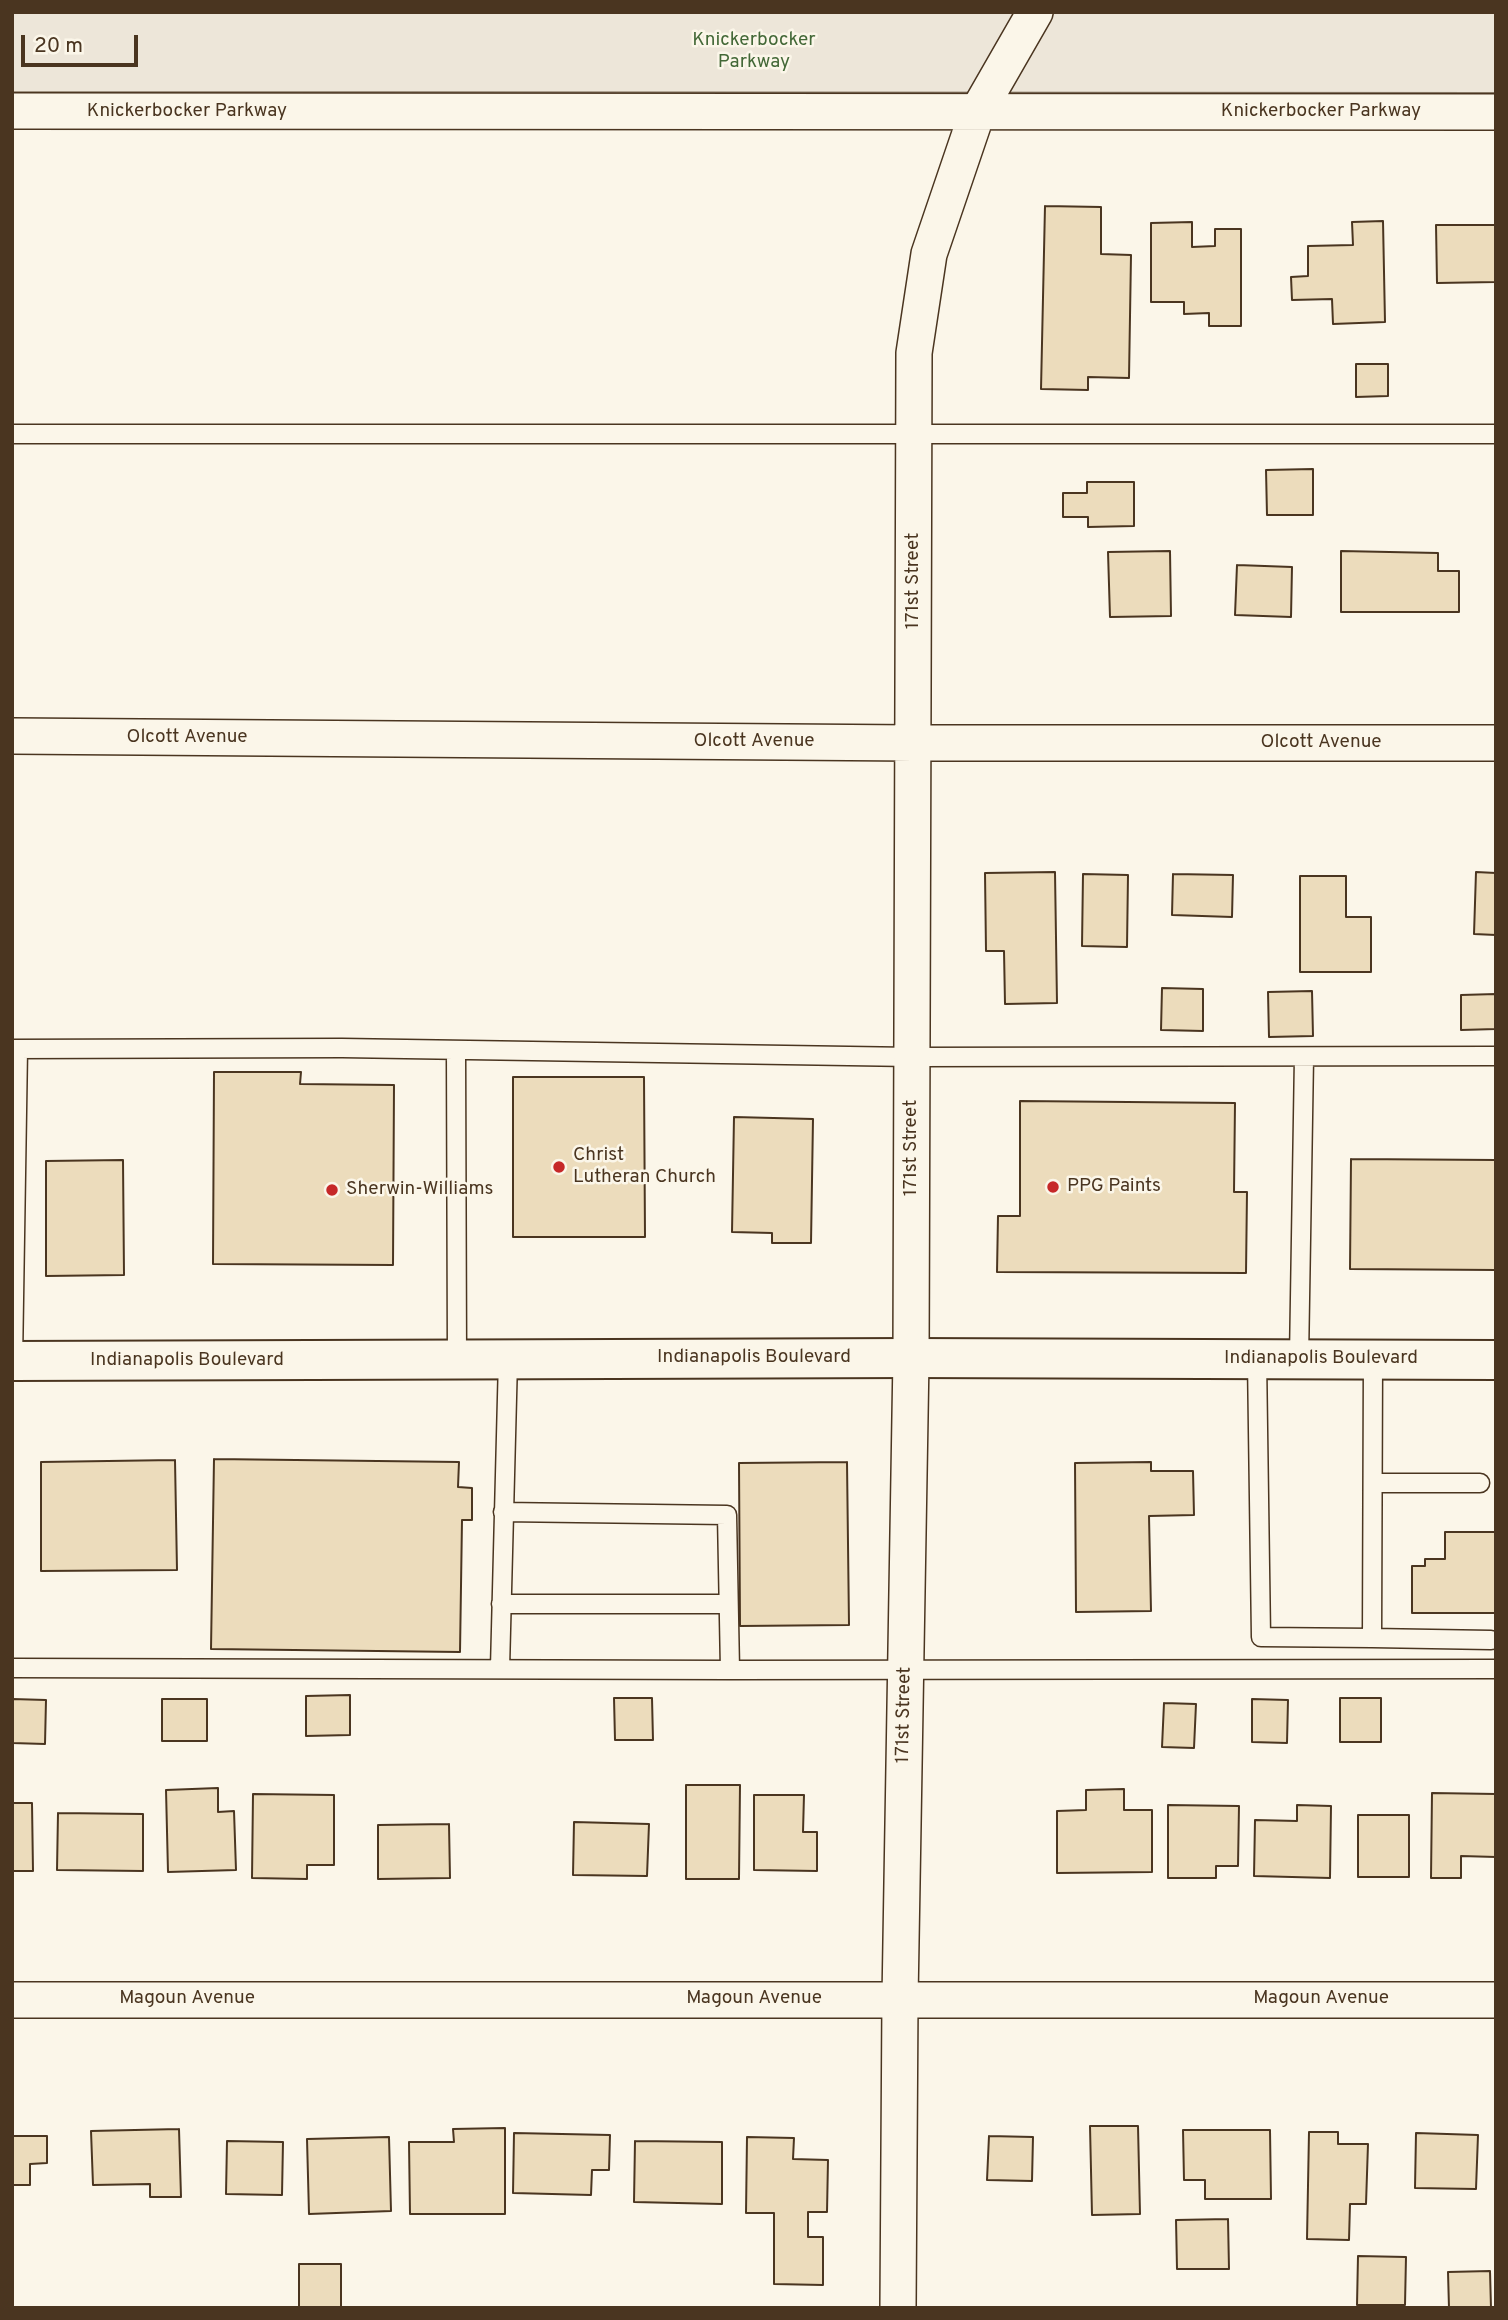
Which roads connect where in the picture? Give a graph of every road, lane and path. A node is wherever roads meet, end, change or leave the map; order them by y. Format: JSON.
{"nodes":[{"id":1,"x":1035,"y":12,"type":"edge"},
{"id":2,"x":12,"y":111,"type":"edge"},
{"id":3,"x":1496,"y":112,"type":"edge"},
{"id":4,"x":977,"y":113,"type":"junction"},
{"id":5,"x":12,"y":434,"type":"edge"},
{"id":6,"x":1496,"y":434,"type":"edge"},
{"id":7,"x":914,"y":435,"type":"junction"},
{"id":8,"x":12,"y":736,"type":"edge"},
{"id":9,"x":914,"y":743,"type":"junction"},
{"id":10,"x":1496,"y":743,"type":"edge"},
{"id":11,"x":15,"y":1049,"type":"edge"},
{"id":12,"x":456,"y":1050,"type":"junction"},
{"id":13,"x":1496,"y":1056,"type":"edge"},
{"id":14,"x":912,"y":1057,"type":"junction"},
{"id":15,"x":1304,"y":1057,"type":"junction"},
{"id":16,"x":911,"y":1358,"type":"junction"},
{"id":17,"x":508,"y":1359,"type":"junction"},
{"id":18,"x":1258,"y":1359,"type":"junction"},
{"id":19,"x":1298,"y":1359,"type":"junction"},
{"id":20,"x":1373,"y":1359,"type":"junction"},
{"id":21,"x":457,"y":1360,"type":"junction"},
{"id":22,"x":1496,"y":1360,"type":"edge"},
{"id":23,"x":12,"y":1361,"type":"edge"},
{"id":24,"x":1373,"y":1483,"type":"junction"},
{"id":25,"x":1479,"y":1483,"type":"dead end"},
{"id":26,"x":503,"y":1512,"type":"junction"},
{"id":27,"x":501,"y":1604,"type":"junction"},
{"id":28,"x":728,"y":1604,"type":"junction"},
{"id":29,"x":1372,"y":1637,"type":"junction"},
{"id":30,"x":1491,"y":1640,"type":"dead end"},
{"id":31,"x":12,"y":1668,"type":"edge"},
{"id":32,"x":500,"y":1668,"type":"junction"},
{"id":33,"x":905,"y":1669,"type":"junction"},
{"id":34,"x":1496,"y":1669,"type":"edge"},
{"id":35,"x":730,"y":1670,"type":"junction"},
{"id":36,"x":900,"y":1999,"type":"junction"},
{"id":37,"x":12,"y":2000,"type":"edge"},
{"id":38,"x":1496,"y":2000,"type":"edge"},
{"id":39,"x":898,"y":2308,"type":"edge"}],
"edges":[{"from":1,"to":4,"type":"street","name":"171st Street"},
{"from":2,"to":4,"type":"street","name":"Knickerbocker Parkway"},
{"from":3,"to":4,"type":"street","name":"Knickerbocker Parkway"},
{"from":4,"to":7,"type":"street","name":"171st Street"},
{"from":5,"to":7,"type":"lane"},
{"from":6,"to":7,"type":"lane"},
{"from":7,"to":9,"type":"street","name":"171st Street"},
{"from":8,"to":9,"type":"street","name":"Olcott Avenue"},
{"from":9,"to":10,"type":"street","name":"Olcott Avenue"},
{"from":9,"to":14,"type":"street","name":"171st Street"},
{"from":11,"to":12,"type":"lane"},
{"from":11,"to":23,"type":"lane"},
{"from":12,"to":14,"type":"lane"},
{"from":12,"to":21,"type":"lane"},
{"from":13,"to":15,"type":"lane"},
{"from":14,"to":15,"type":"lane"},
{"from":14,"to":16,"type":"street","name":"171st Street"},
{"from":15,"to":19,"type":"lane"},
{"from":16,"to":17,"type":"main road","name":"Indianapolis Boulevard"},
{"from":16,"to":18,"type":"main road","name":"Indianapolis Boulevard"},
{"from":16,"to":33,"type":"street","name":"171st Street"},
{"from":17,"to":21,"type":"main road","name":"Indianapolis Boulevard"},
{"from":17,"to":26,"type":"lane"},
{"from":18,"to":19,"type":"main road","name":"Indianapolis Boulevard"},
{"from":18,"to":29,"type":"lane"},
{"from":19,"to":20,"type":"main road","name":"Indianapolis Boulevard"},
{"from":20,"to":22,"type":"main road","name":"Indianapolis Boulevard"},
{"from":20,"to":24,"type":"lane"},
{"from":21,"to":23,"type":"main road","name":"Indianapolis Boulevard"},
{"from":24,"to":25,"type":"lane"},
{"from":24,"to":29,"type":"lane"},
{"from":26,"to":27,"type":"lane"},
{"from":26,"to":28,"type":"lane"},
{"from":27,"to":28,"type":"lane"},
{"from":27,"to":32,"type":"lane"},
{"from":28,"to":35,"type":"lane"},
{"from":29,"to":30,"type":"lane"},
{"from":31,"to":32,"type":"lane"},
{"from":32,"to":35,"type":"lane"},
{"from":33,"to":34,"type":"lane"},
{"from":33,"to":35,"type":"lane"},
{"from":33,"to":36,"type":"street","name":"171st Street"},
{"from":36,"to":37,"type":"street","name":"Magoun Avenue"},
{"from":36,"to":38,"type":"street","name":"Magoun Avenue"},
{"from":36,"to":39,"type":"street","name":"171st Street"}]}
